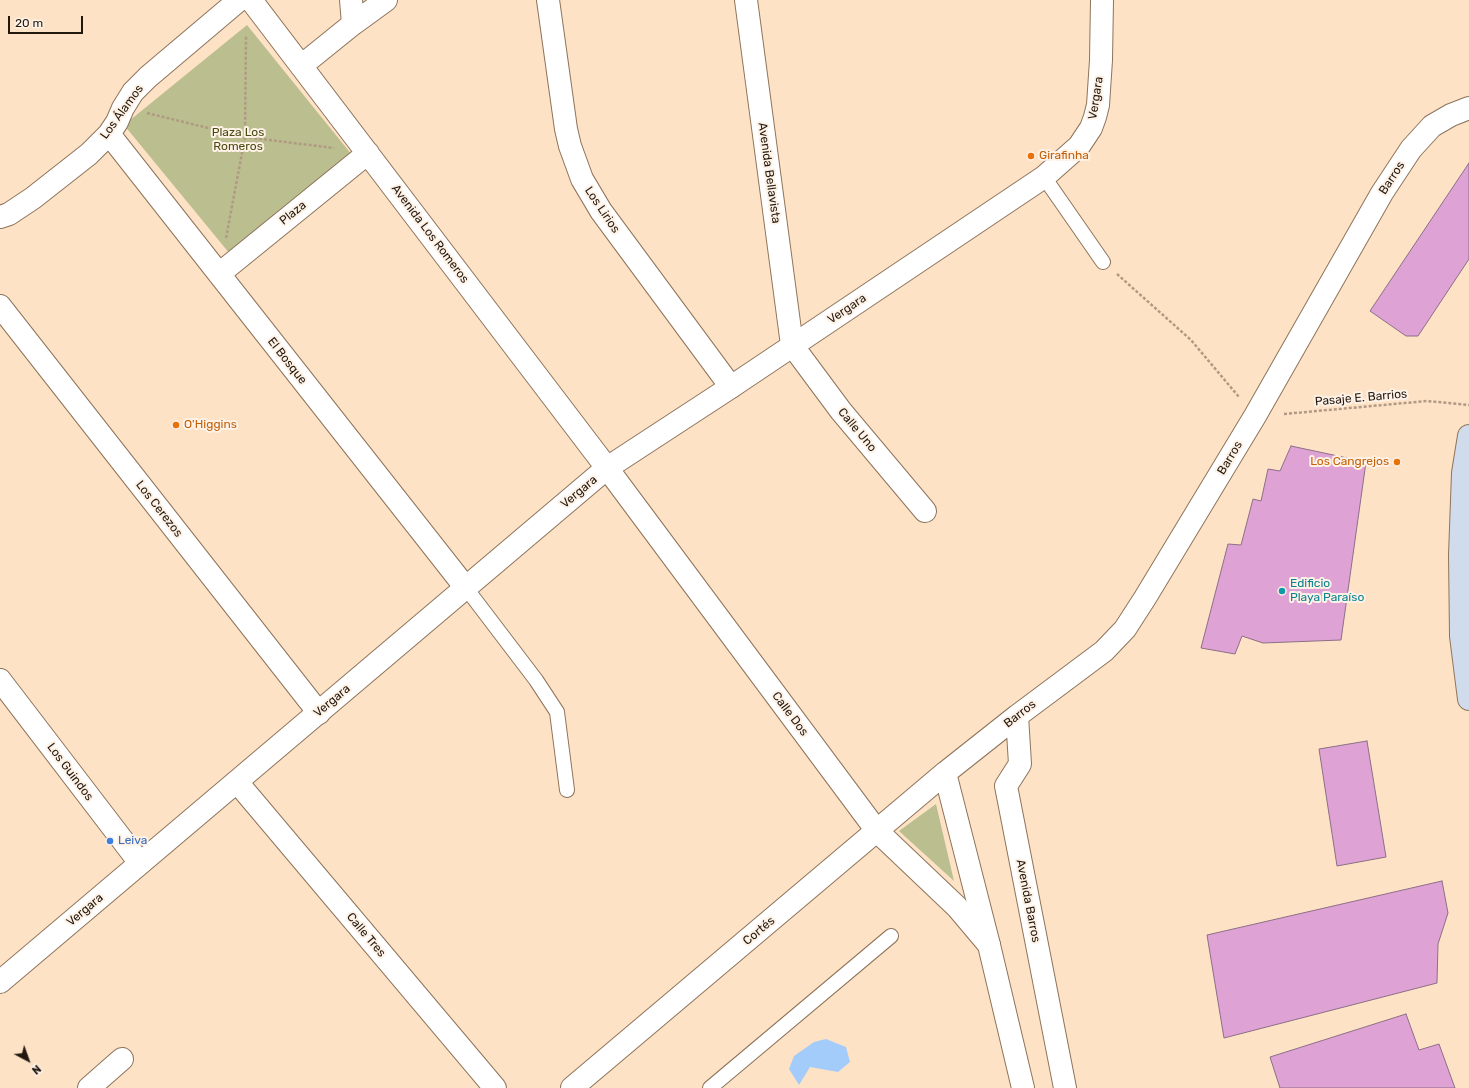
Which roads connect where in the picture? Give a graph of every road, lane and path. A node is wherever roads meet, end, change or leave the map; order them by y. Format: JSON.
{"nodes":[{"id":1,"x":239,"y":0,"type":"edge"},
{"id":2,"x":251,"y":0,"type":"edge"},
{"id":3,"x":350,"y":0,"type":"edge"},
{"id":4,"x":386,"y":0,"type":"edge"},
{"id":5,"x":548,"y":0,"type":"edge"},
{"id":6,"x":746,"y":0,"type":"edge"},
{"id":7,"x":1102,"y":0,"type":"edge"},
{"id":8,"x":353,"y":24,"type":"junction"},
{"id":9,"x":246,"y":30,"type":"dead end"},
{"id":10,"x":301,"y":66,"type":"junction"},
{"id":11,"x":123,"y":108,"type":"junction"},
{"id":12,"x":1469,"y":108,"type":"edge"},
{"id":13,"x":109,"y":134,"type":"junction"},
{"id":14,"x":245,"y":136,"type":"junction"},
{"id":15,"x":368,"y":153,"type":"junction"},
{"id":16,"x":1044,"y":177,"type":"junction"},
{"id":17,"x":0,"y":217,"type":"edge"},
{"id":18,"x":1102,"y":262,"type":"joint"},
{"id":19,"x":219,"y":274,"type":"junction"},
{"id":20,"x":0,"y":306,"type":"edge"},
{"id":21,"x":792,"y":345,"type":"junction"},
{"id":22,"x":731,"y":387,"type":"junction"},
{"id":23,"x":1469,"y":404,"type":"edge"},
{"id":24,"x":1255,"y":416,"type":"junction"},
{"id":25,"x":1469,"y":436,"type":"edge"},
{"id":26,"x":607,"y":468,"type":"junction"},
{"id":27,"x":925,"y":511,"type":"dead end"},
{"id":28,"x":466,"y":588,"type":"junction"},
{"id":29,"x":0,"y":680,"type":"edge"},
{"id":30,"x":1469,"y":699,"type":"edge"},
{"id":31,"x":319,"y":713,"type":"junction"},
{"id":32,"x":1017,"y":716,"type":"junction"},
{"id":33,"x":945,"y":773,"type":"junction"},
{"id":34,"x":237,"y":782,"type":"junction"},
{"id":35,"x":567,"y":790,"type":"dead end"},
{"id":36,"x":877,"y":831,"type":"junction"},
{"id":37,"x":140,"y":863,"type":"junction"},
{"id":38,"x":891,"y":936,"type":"dead end"},
{"id":39,"x":989,"y":945,"type":"junction"},
{"id":40,"x":0,"y":982,"type":"edge"},
{"id":41,"x":122,"y":1059,"type":"dead end"},
{"id":42,"x":89,"y":1088,"type":"edge"},
{"id":43,"x":495,"y":1088,"type":"edge"},
{"id":44,"x":572,"y":1088,"type":"edge"},
{"id":45,"x":710,"y":1088,"type":"edge"},
{"id":46,"x":1023,"y":1088,"type":"edge"},
{"id":47,"x":1065,"y":1088,"type":"edge"}],
"edges":[{"from":1,"to":11,"type":"street","name":"Los Álamos"},
{"from":2,"to":10,"type":"street","name":"Avenida Los Romeros"},
{"from":3,"to":8,"type":"street"},
{"from":4,"to":8,"type":"street"},
{"from":5,"to":22,"type":"street","name":"Los Lirios"},
{"from":6,"to":21,"type":"street","name":"Avenida Bellavista"},
{"from":7,"to":16,"type":"street","name":"Vergara"},
{"from":8,"to":10,"type":"street"},
{"from":9,"to":14,"type":"path"},
{"from":10,"to":15,"type":"street","name":"Avenida Los Romeros"},
{"from":11,"to":13,"type":"street","name":"Los Álamos"},
{"from":11,"to":14,"type":"path"},
{"from":12,"to":24,"type":"street","name":"Barros"},
{"from":13,"to":17,"type":"street","name":"Los Álamos"},
{"from":13,"to":19,"type":"street","name":"El Bosque"},
{"from":14,"to":15,"type":"path"},
{"from":14,"to":19,"type":"path"},
{"from":15,"to":19,"type":"street","name":"Plaza"},
{"from":15,"to":26,"type":"street","name":"Avenida Los Romeros"},
{"from":16,"to":18,"type":"lane"},
{"from":16,"to":21,"type":"street","name":"Vergara"},
{"from":18,"to":24,"type":"path"},
{"from":19,"to":28,"type":"street","name":"El Bosque"},
{"from":20,"to":31,"type":"street","name":"Los Cerezos"},
{"from":21,"to":22,"type":"street","name":"Vergara"},
{"from":21,"to":27,"type":"street","name":"Calle Uno"},
{"from":22,"to":26,"type":"street","name":"Vergara"},
{"from":23,"to":24,"type":"path","name":"Pasaje E. Barrios"},
{"from":24,"to":32,"type":"street","name":"Barros"},
{"from":25,"to":30,"type":"main road"},
{"from":26,"to":28,"type":"street","name":"Vergara"},
{"from":26,"to":36,"type":"street","name":"Calle Dos"},
{"from":28,"to":31,"type":"street","name":"Vergara"},
{"from":28,"to":35,"type":"lane"},
{"from":29,"to":37,"type":"street","name":"Los Guindos"},
{"from":31,"to":34,"type":"street","name":"Vergara"},
{"from":32,"to":33,"type":"street","name":"Barros"},
{"from":32,"to":47,"type":"street","name":"Avenida Barros"},
{"from":33,"to":36,"type":"street","name":"Cortés"},
{"from":33,"to":39,"type":"street"},
{"from":34,"to":37,"type":"street","name":"Vergara"},
{"from":34,"to":43,"type":"street","name":"Calle Tres"},
{"from":36,"to":39,"type":"street","name":"Calle Dos"},
{"from":36,"to":44,"type":"street","name":"Cortés"},
{"from":37,"to":40,"type":"street","name":"Vergara"},
{"from":38,"to":45,"type":"lane"},
{"from":39,"to":46,"type":"street"},
{"from":41,"to":42,"type":"street"}]}
